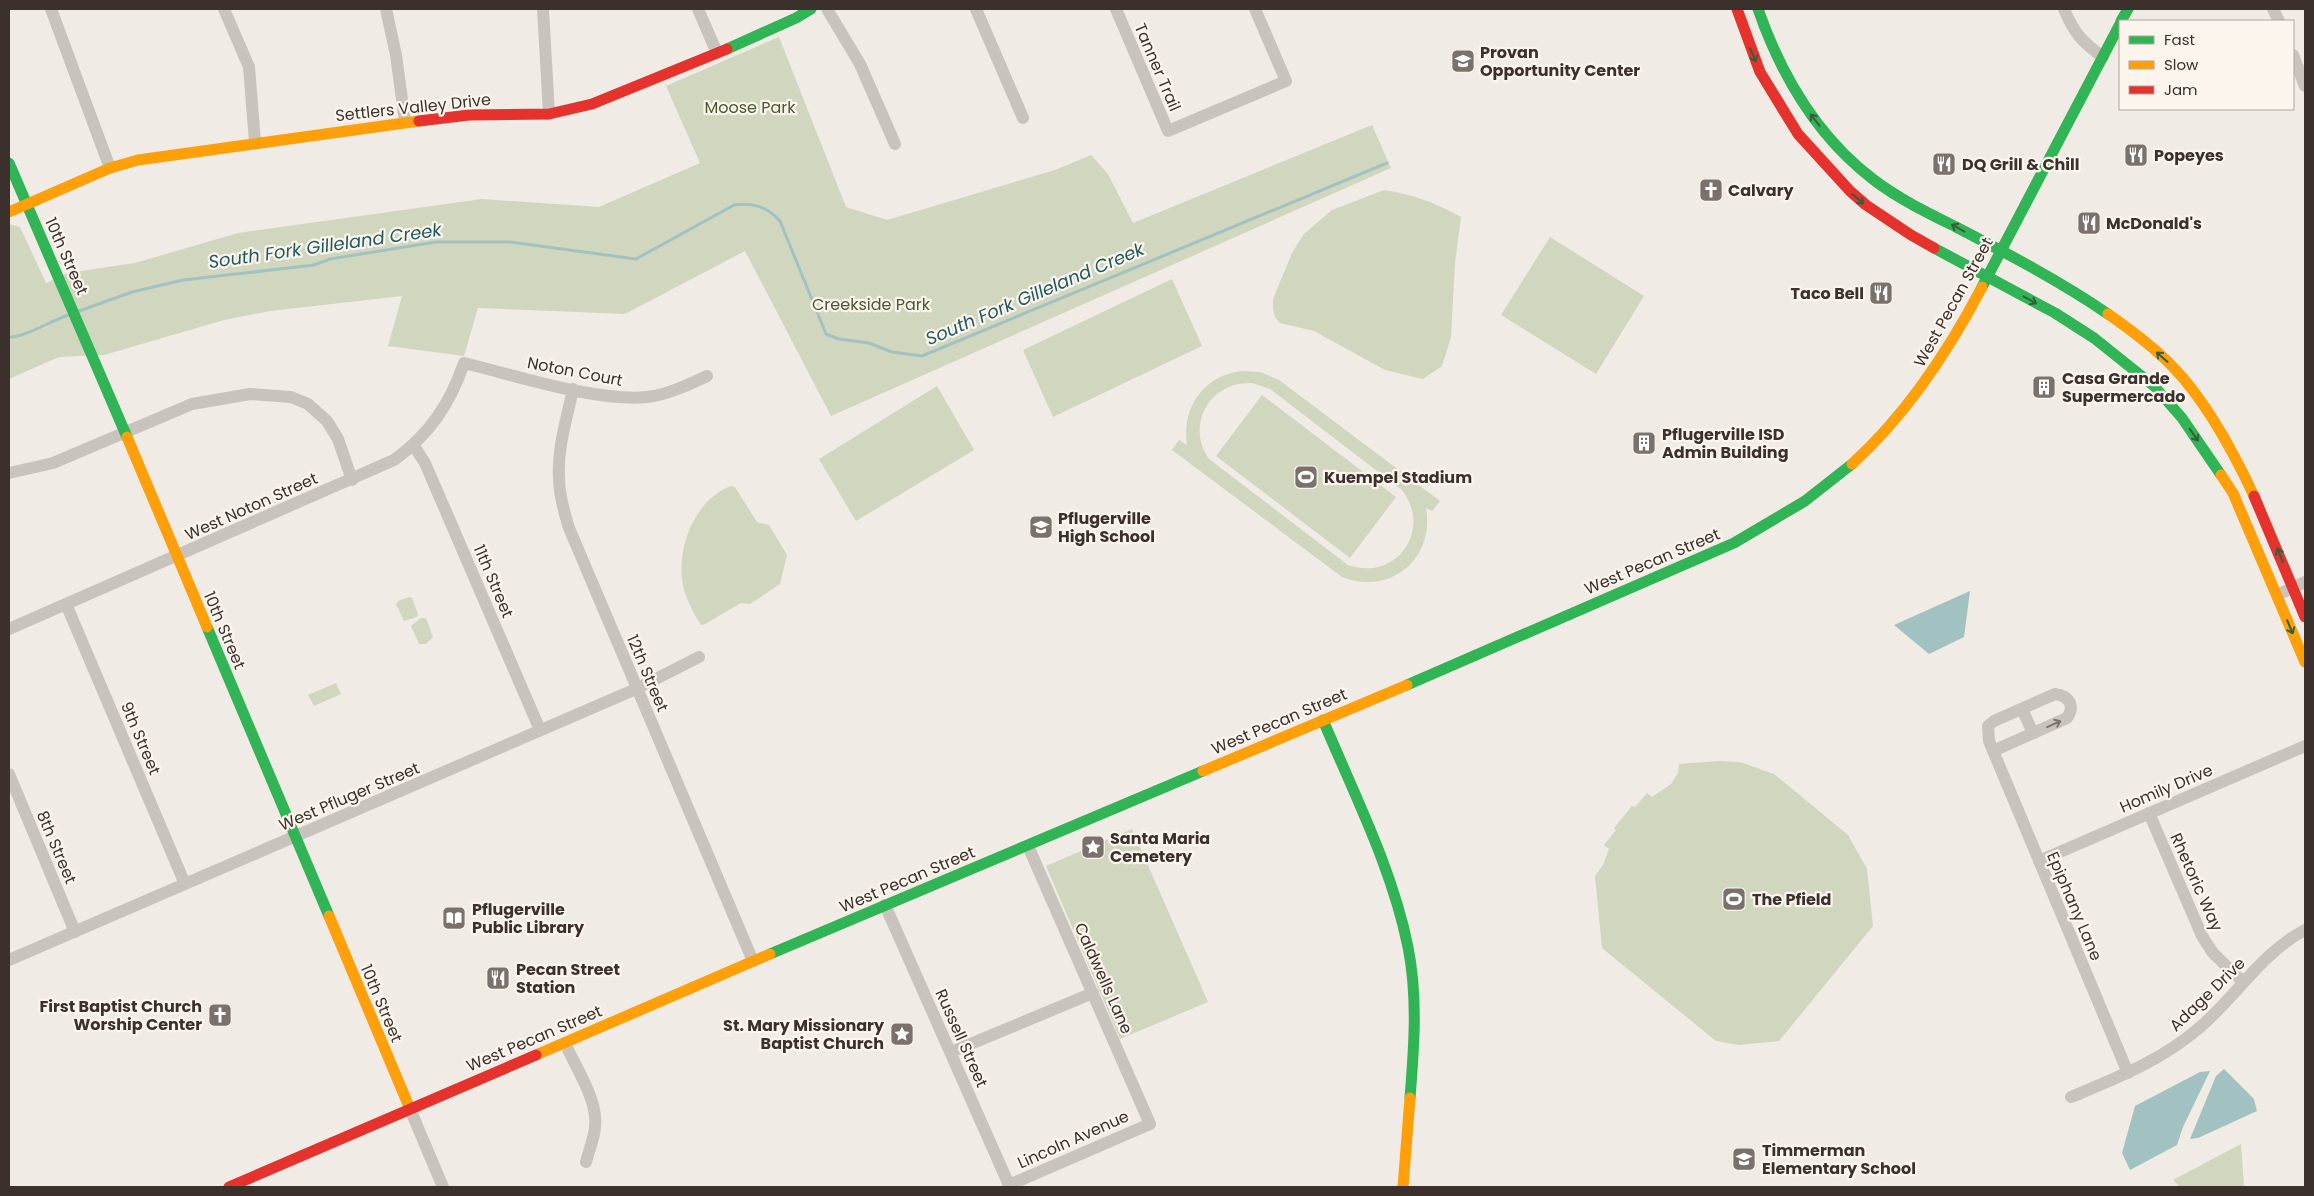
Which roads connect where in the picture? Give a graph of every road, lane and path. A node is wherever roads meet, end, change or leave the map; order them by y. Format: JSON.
{"nodes":[{"id":1,"x":51,"y":9,"type":"edge"},
{"id":2,"x":224,"y":9,"type":"edge"},
{"id":3,"x":386,"y":9,"type":"edge"},
{"id":4,"x":543,"y":9,"type":"edge"},
{"id":5,"x":698,"y":9,"type":"edge"},
{"id":6,"x":811,"y":9,"type":"edge"},
{"id":7,"x":827,"y":9,"type":"edge"},
{"id":8,"x":976,"y":9,"type":"edge"},
{"id":9,"x":1116,"y":9,"type":"edge"},
{"id":10,"x":1255,"y":9,"type":"edge"},
{"id":11,"x":1737,"y":9,"type":"edge"},
{"id":12,"x":1758,"y":9,"type":"edge"},
{"id":13,"x":2064,"y":9,"type":"edge"},
{"id":14,"x":2119,"y":26,"type":"edge"},
{"id":15,"x":717,"y":53,"type":"junction"},
{"id":16,"x":2103,"y":57,"type":"junction"},
{"id":17,"x":2294,"y":58,"type":"edge"},
{"id":18,"x":2305,"y":86,"type":"edge"},
{"id":19,"x":550,"y":114,"type":"junction"},
{"id":20,"x":1023,"y":118,"type":"dead end"},
{"id":21,"x":405,"y":122,"type":"junction"},
{"id":22,"x":255,"y":142,"type":"junction"},
{"id":23,"x":895,"y":144,"type":"dead end"},
{"id":24,"x":1846,"y":156,"type":"junction"},
{"id":25,"x":9,"y":163,"type":"edge"},
{"id":26,"x":110,"y":168,"type":"junction"},
{"id":27,"x":1832,"y":174,"type":"junction"},
{"id":28,"x":26,"y":205,"type":"junction"},
{"id":29,"x":9,"y":212,"type":"edge"},
{"id":30,"x":2000,"y":252,"type":"junction"},
{"id":31,"x":1988,"y":276,"type":"junction"},
{"id":32,"x":464,"y":364,"type":"joint"},
{"id":33,"x":707,"y":376,"type":"dead end"},
{"id":34,"x":573,"y":390,"type":"junction"},
{"id":35,"x":2192,"y":410,"type":"junction"},
{"id":36,"x":124,"y":433,"type":"junction"},
{"id":37,"x":414,"y":446,"type":"junction"},
{"id":38,"x":9,"y":473,"type":"edge"},
{"id":39,"x":352,"y":480,"type":"junction"},
{"id":40,"x":176,"y":556,"type":"junction"},
{"id":41,"x":2305,"y":582,"type":"edge"},
{"id":42,"x":2293,"y":587,"type":"junction"},
{"id":43,"x":2277,"y":595,"type":"junction"},
{"id":44,"x":66,"y":604,"type":"junction"},
{"id":45,"x":2305,"y":617,"type":"edge"},
{"id":46,"x":9,"y":630,"type":"edge"},
{"id":47,"x":699,"y":657,"type":"dead end"},
{"id":48,"x":2305,"y":662,"type":"edge"},
{"id":49,"x":636,"y":689,"type":"junction"},
{"id":50,"x":2022,"y":709,"type":"junction"},
{"id":51,"x":1323,"y":720,"type":"junction"},
{"id":52,"x":540,"y":730,"type":"junction"},
{"id":53,"x":2033,"y":733,"type":"junction"},
{"id":54,"x":2305,"y":746,"type":"edge"},
{"id":55,"x":1993,"y":751,"type":"junction"},
{"id":56,"x":9,"y":774,"type":"edge"},
{"id":57,"x":2149,"y":813,"type":"junction"},
{"id":58,"x":295,"y":837,"type":"junction"},
{"id":59,"x":1028,"y":846,"type":"junction"},
{"id":60,"x":2039,"y":861,"type":"junction"},
{"id":61,"x":185,"y":884,"type":"junction"},
{"id":62,"x":885,"y":905,"type":"junction"},
{"id":63,"x":2305,"y":930,"type":"edge"},
{"id":64,"x":75,"y":932,"type":"junction"},
{"id":65,"x":9,"y":960,"type":"edge"},
{"id":66,"x":753,"y":960,"type":"junction"},
{"id":67,"x":2243,"y":982,"type":"junction"},
{"id":68,"x":1093,"y":993,"type":"junction"},
{"id":69,"x":565,"y":1043,"type":"junction"},
{"id":70,"x":950,"y":1052,"type":"junction"},
{"id":71,"x":2128,"y":1073,"type":"junction"},
{"id":72,"x":2071,"y":1097,"type":"dead end"},
{"id":73,"x":410,"y":1109,"type":"junction"},
{"id":74,"x":1150,"y":1124,"type":"joint"},
{"id":75,"x":586,"y":1162,"type":"dead end"},
{"id":76,"x":1010,"y":1185,"type":"joint"},
{"id":77,"x":229,"y":1187,"type":"edge"},
{"id":78,"x":443,"y":1187,"type":"edge"},
{"id":79,"x":1403,"y":1187,"type":"edge"}],
"edges":[{"from":1,"to":26,"type":"street"},
{"from":2,"to":22,"type":"street"},
{"from":3,"to":21,"type":"street"},
{"from":4,"to":19,"type":"street"},
{"from":5,"to":15,"type":"street"},
{"from":6,"to":15,"type":"main road","name":"Settlers Valley Drive"},
{"from":7,"to":23,"type":"street"},
{"from":8,"to":20,"type":"street"},
{"from":9,"to":10,"type":"street","name":"Tanner Trail"},
{"from":11,"to":27,"type":"main road","one_way":true},
{"from":24,"to":12,"type":"main road","one_way":true},
{"from":13,"to":16,"type":"street"},
{"from":14,"to":16,"type":"main road","name":"West Pecan Street"},
{"from":15,"to":19,"type":"main road","name":"Settlers Valley Drive"},
{"from":16,"to":30,"type":"main road","name":"West Pecan Street"},
{"from":17,"to":18,"type":"street"},
{"from":19,"to":21,"type":"main road","name":"Settlers Valley Drive"},
{"from":21,"to":22,"type":"main road","name":"Settlers Valley Drive"},
{"from":22,"to":26,"type":"main road","name":"Settlers Valley Drive"},
{"from":24,"to":27,"type":"main road"},
{"from":30,"to":24,"type":"main road","one_way":true},
{"from":25,"to":28,"type":"main road","name":"10th Street"},
{"from":26,"to":28,"type":"main road","name":"Settlers Valley Drive"},
{"from":27,"to":31,"type":"main road","one_way":true},
{"from":28,"to":29,"type":"main road","name":"Settlers Valley Drive"},
{"from":28,"to":36,"type":"main road","name":"10th Street"},
{"from":30,"to":31,"type":"main road","name":"West Pecan Street"},
{"from":35,"to":30,"type":"main road","one_way":true},
{"from":31,"to":35,"type":"main road","one_way":true},
{"from":31,"to":51,"type":"main road","name":"West Pecan Street"},
{"from":32,"to":34,"type":"street","name":"Noton Court"},
{"from":32,"to":37,"type":"street","name":"West Noton Street"},
{"from":33,"to":34,"type":"street","name":"Noton Court"},
{"from":34,"to":49,"type":"street","name":"12th Street"},
{"from":42,"to":35,"type":"main road","one_way":true},
{"from":35,"to":43,"type":"main road","one_way":true},
{"from":36,"to":38,"type":"street"},
{"from":36,"to":39,"type":"street"},
{"from":36,"to":40,"type":"main road","name":"10th Street"},
{"from":37,"to":39,"type":"street","name":"West Noton Street"},
{"from":37,"to":52,"type":"street","name":"11th Street"},
{"from":39,"to":40,"type":"street","name":"West Noton Street"},
{"from":40,"to":44,"type":"street","name":"West Noton Street"},
{"from":40,"to":58,"type":"main road","name":"10th Street"},
{"from":41,"to":42,"type":"street"},
{"from":42,"to":43,"type":"street"},
{"from":42,"to":45,"type":"main road"},
{"from":43,"to":48,"type":"main road","one_way":true},
{"from":44,"to":46,"type":"street","name":"West Noton Street"},
{"from":44,"to":61,"type":"street","name":"9th Street"},
{"from":47,"to":49,"type":"street","name":"West Pfluger Street"},
{"from":49,"to":52,"type":"street","name":"West Pfluger Street"},
{"from":49,"to":66,"type":"street","name":"12th Street"},
{"from":50,"to":53,"type":"street"},
{"from":53,"to":50,"type":"street","one_way":true},
{"from":50,"to":55,"type":"street","name":"Epiphany Lane"},
{"from":51,"to":59,"type":"main road","name":"West Pecan Street"},
{"from":51,"to":79,"type":"main road"},
{"from":52,"to":58,"type":"street","name":"West Pfluger Street"},
{"from":53,"to":55,"type":"street"},
{"from":54,"to":57,"type":"street","name":"Homily Drive"},
{"from":55,"to":60,"type":"street","name":"Epiphany Lane"},
{"from":56,"to":64,"type":"street","name":"8th Street"},
{"from":57,"to":60,"type":"street","name":"Homily Drive"},
{"from":57,"to":67,"type":"street","name":"Rhetoric Way"},
{"from":58,"to":61,"type":"street","name":"West Pfluger Street"},
{"from":58,"to":73,"type":"main road","name":"10th Street"},
{"from":59,"to":62,"type":"main road","name":"West Pecan Street"},
{"from":59,"to":68,"type":"street","name":"Caldwells Lane"},
{"from":60,"to":71,"type":"street","name":"Epiphany Lane"},
{"from":61,"to":64,"type":"street","name":"West Pfluger Street"},
{"from":62,"to":66,"type":"main road","name":"West Pecan Street"},
{"from":62,"to":70,"type":"street","name":"Russell Street"},
{"from":63,"to":67,"type":"street","name":"Adage Drive"},
{"from":64,"to":65,"type":"street","name":"West Pfluger Street"},
{"from":66,"to":69,"type":"main road","name":"West Pecan Street"},
{"from":67,"to":71,"type":"street","name":"Adage Drive"},
{"from":68,"to":70,"type":"street"},
{"from":68,"to":74,"type":"street","name":"Caldwells Lane"},
{"from":69,"to":73,"type":"main road","name":"West Pecan Street"},
{"from":69,"to":75,"type":"street"},
{"from":70,"to":76,"type":"street","name":"Russell Street"},
{"from":71,"to":72,"type":"street","name":"Adage Drive"},
{"from":73,"to":77,"type":"main road","name":"West Pecan Street"},
{"from":73,"to":78,"type":"street"},
{"from":74,"to":76,"type":"street","name":"Lincoln Avenue"}]}
